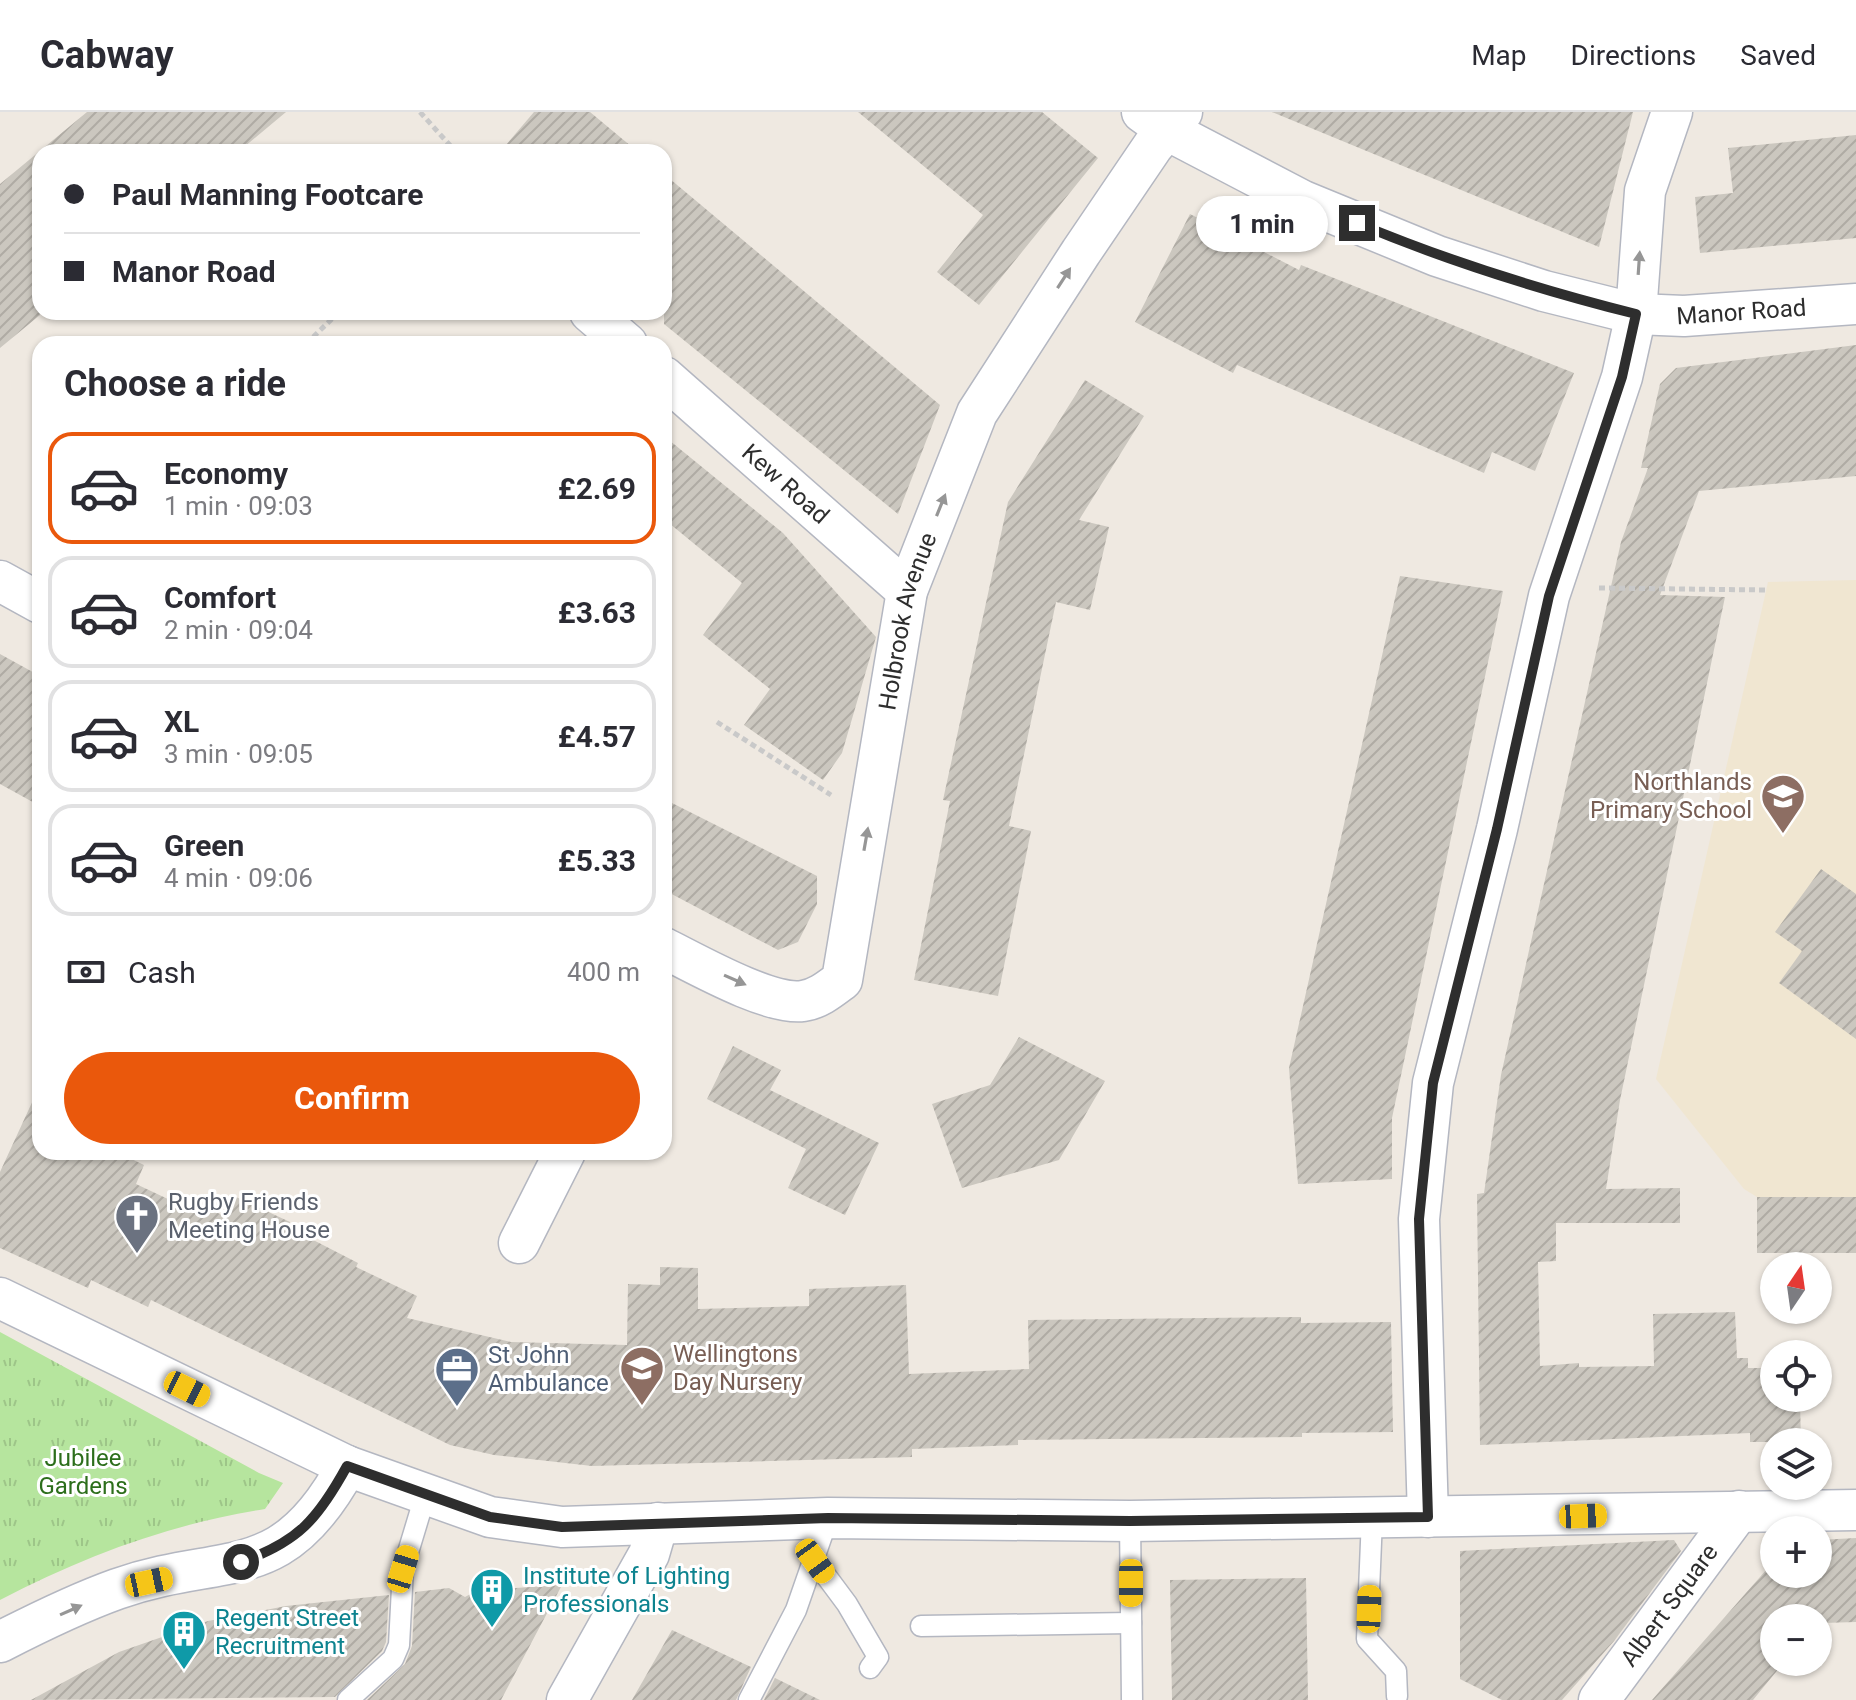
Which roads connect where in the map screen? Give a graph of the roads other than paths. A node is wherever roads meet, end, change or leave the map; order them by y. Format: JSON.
{"nodes":[{"id":1,"x":1672,"y":112,"type":"edge"},
{"id":2,"x":1164,"y":118,"type":"edge"},
{"id":3,"x":1856,"y":304,"type":"edge"},
{"id":4,"x":1636,"y":314,"type":"junction"},
{"id":5,"x":599,"y":320,"type":"edge"},
{"id":6,"x":618,"y":336,"type":"edge"},
{"id":7,"x":672,"y":384,"type":"edge"},
{"id":8,"x":0,"y":581,"type":"edge"},
{"id":9,"x":907,"y":591,"type":"junction"},
{"id":10,"x":32,"y":599,"type":"edge"},
{"id":11,"x":672,"y":954,"type":"edge"},
{"id":12,"x":561,"y":1160,"type":"edge"},
{"id":13,"x":519,"y":1243,"type":"dead end"},
{"id":14,"x":0,"y":1298,"type":"edge"},
{"id":15,"x":347,"y":1466,"type":"junction"},
{"id":16,"x":425,"y":1496,"type":"junction"},
{"id":17,"x":1856,"y":1510,"type":"edge"},
{"id":18,"x":1739,"y":1511,"type":"junction"},
{"id":19,"x":1428,"y":1517,"type":"junction"},
{"id":20,"x":828,"y":1518,"type":"junction"},
{"id":21,"x":1372,"y":1518,"type":"junction"},
{"id":22,"x":1130,"y":1521,"type":"junction"},
{"id":23,"x":658,"y":1523,"type":"junction"},
{"id":24,"x":815,"y":1561,"type":"junction"},
{"id":25,"x":1131,"y":1623,"type":"junction"},
{"id":26,"x":921,"y":1626,"type":"dead end"},
{"id":27,"x":0,"y":1642,"type":"edge"},
{"id":28,"x":870,"y":1668,"type":"dead end"},
{"id":29,"x":1397,"y":1696,"type":"dead end"},
{"id":30,"x":348,"y":1700,"type":"edge"},
{"id":31,"x":567,"y":1700,"type":"edge"},
{"id":32,"x":749,"y":1700,"type":"edge"},
{"id":33,"x":1132,"y":1700,"type":"edge"},
{"id":34,"x":1599,"y":1700,"type":"edge"}],
"edges":[{"from":4,"to":1,"type":"street","one_way":true},
{"from":2,"to":4,"type":"street","name":"Manor Road"},
{"from":9,"to":2,"type":"street","name":"Holbrook Avenue","one_way":true},
{"from":3,"to":4,"type":"street","name":"Manor Road"},
{"from":4,"to":19,"type":"street"},
{"from":5,"to":6,"type":"street"},
{"from":7,"to":9,"type":"street","name":"Kew Road"},
{"from":8,"to":10,"type":"street"},
{"from":11,"to":9,"type":"street","name":"Holbrook Avenue","one_way":true},
{"from":12,"to":13,"type":"street"},
{"from":14,"to":15,"type":"street"},
{"from":15,"to":16,"type":"street"},
{"from":27,"to":15,"type":"street","one_way":true},
{"from":16,"to":23,"type":"street"},
{"from":16,"to":30,"type":"lane"},
{"from":17,"to":18,"type":"street"},
{"from":18,"to":19,"type":"street"},
{"from":18,"to":34,"type":"street","name":"Albert Square"},
{"from":19,"to":21,"type":"street"},
{"from":20,"to":22,"type":"street"},
{"from":20,"to":23,"type":"street"},
{"from":20,"to":24,"type":"lane"},
{"from":21,"to":22,"type":"street"},
{"from":21,"to":29,"type":"lane"},
{"from":22,"to":25,"type":"lane"},
{"from":23,"to":31,"type":"street"},
{"from":24,"to":28,"type":"lane"},
{"from":24,"to":32,"type":"lane"},
{"from":25,"to":26,"type":"lane"},
{"from":25,"to":33,"type":"lane"}]}
